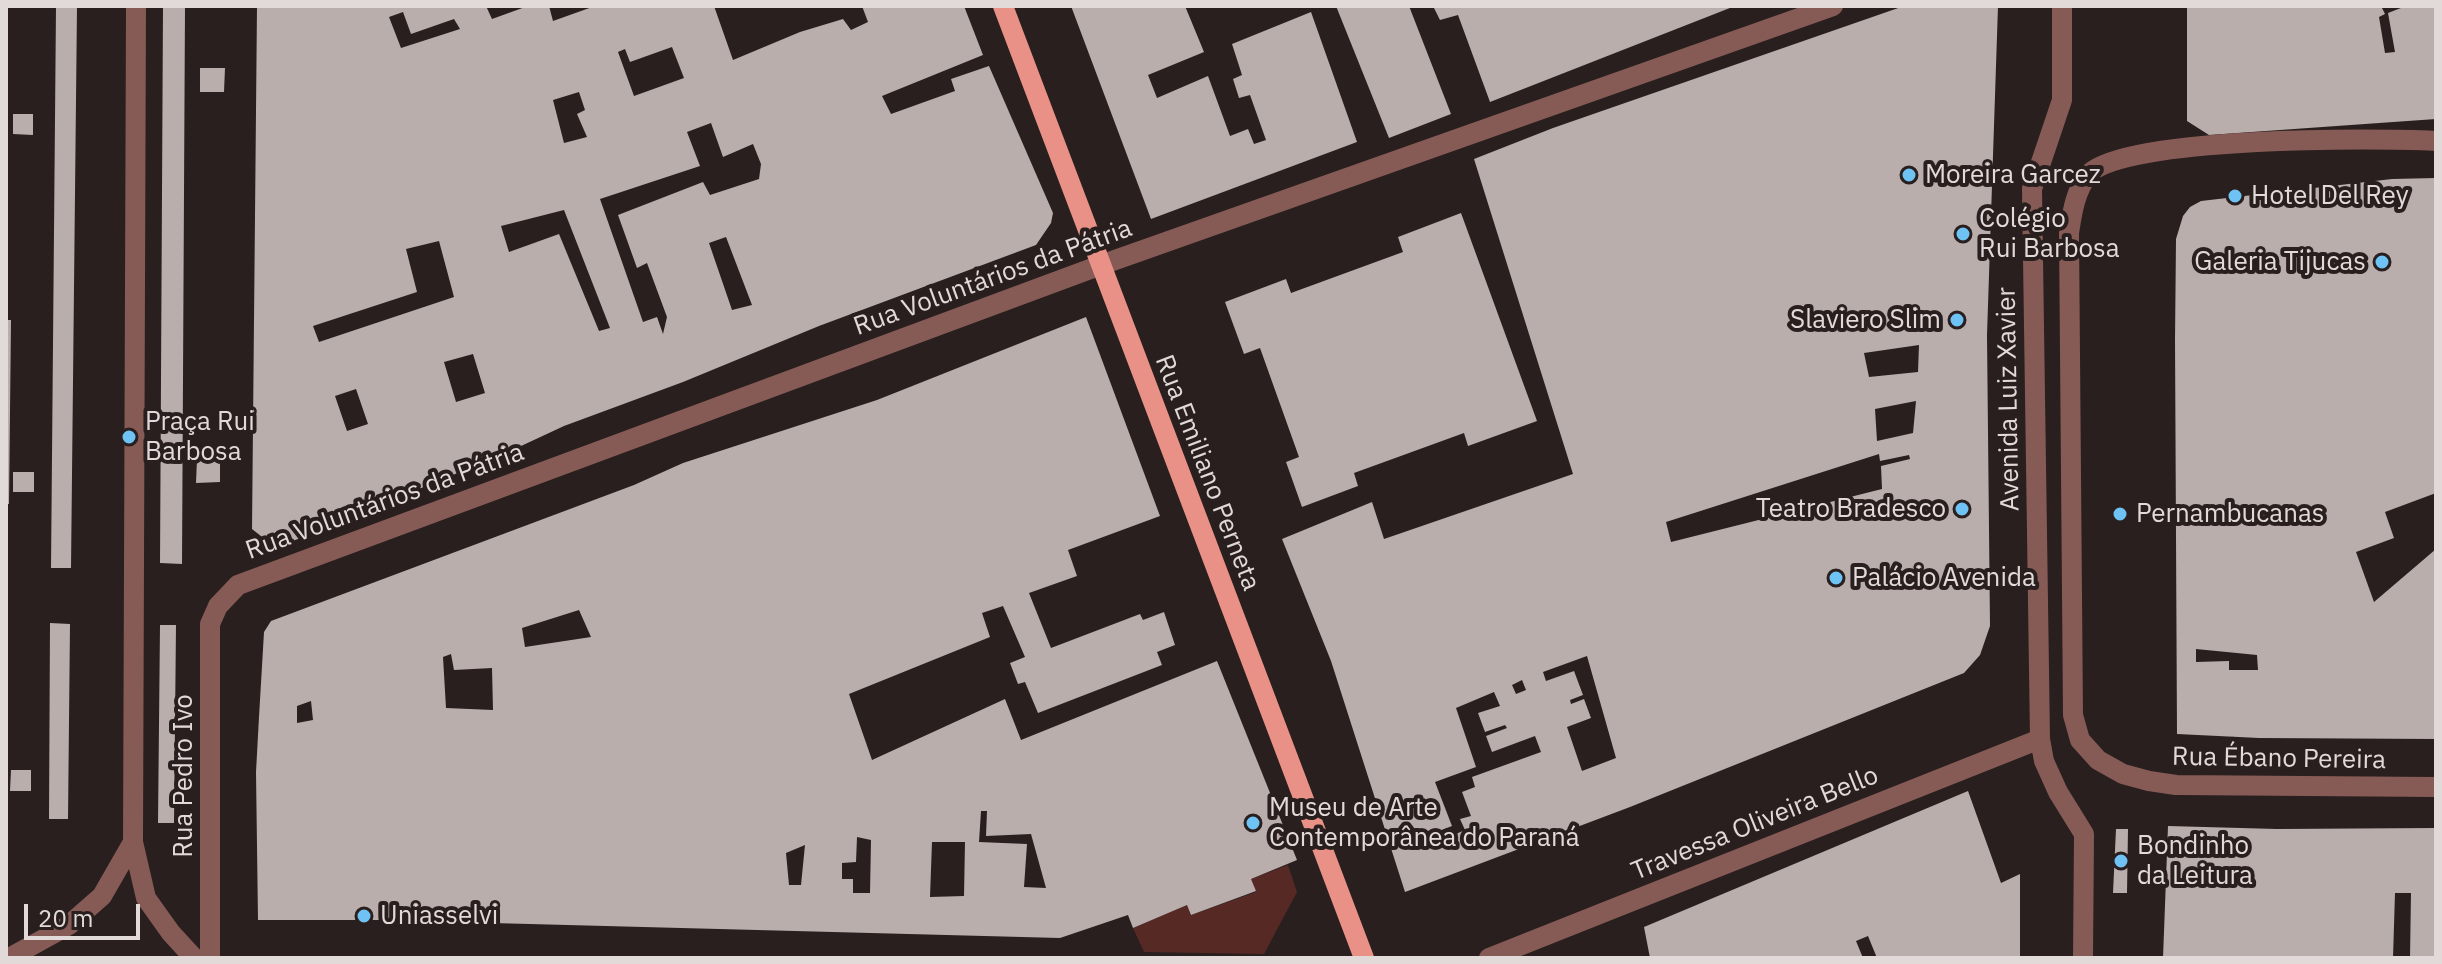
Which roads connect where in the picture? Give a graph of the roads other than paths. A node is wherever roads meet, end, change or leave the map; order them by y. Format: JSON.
{"nodes":[{"id":1,"x":136,"y":6,"type":"edge"},
{"id":2,"x":1003,"y":6,"type":"edge"},
{"id":3,"x":1833,"y":6,"type":"edge"},
{"id":4,"x":2062,"y":6,"type":"edge"},
{"id":5,"x":2436,"y":141,"type":"edge"},
{"id":6,"x":1101,"y":265,"type":"junction"},
{"id":7,"x":210,"y":643,"type":"joint"},
{"id":8,"x":2040,"y":739,"type":"junction"},
{"id":9,"x":2436,"y":787,"type":"edge"},
{"id":10,"x":133,"y":842,"type":"junction"},
{"id":11,"x":9,"y":958,"type":"edge"},
{"id":12,"x":194,"y":958,"type":"edge"},
{"id":13,"x":210,"y":958,"type":"edge"},
{"id":14,"x":1364,"y":958,"type":"edge"},
{"id":15,"x":1489,"y":958,"type":"edge"},
{"id":16,"x":2083,"y":958,"type":"edge"}],
"edges":[{"from":1,"to":10,"type":"street"},
{"from":2,"to":6,"type":"main road","name":"Rua Emiliano Perneta"},
{"from":3,"to":6,"type":"street","name":"Rua Voluntários da Pátria"},
{"from":4,"to":8,"type":"street","name":"Avenida Luiz Xavier"},
{"from":5,"to":9,"type":"street","name":"Rua Ébano Pereira"},
{"from":6,"to":7,"type":"street","name":"Rua Voluntários da Pátria"},
{"from":6,"to":14,"type":"main road","name":"Rua Emiliano Perneta"},
{"from":7,"to":13,"type":"street","name":"Rua Pedro Ivo"},
{"from":8,"to":15,"type":"street","name":"Travessa Oliveira Bello"},
{"from":8,"to":16,"type":"street","name":"Avenida Luiz Xavier"},
{"from":10,"to":11,"type":"street"},
{"from":10,"to":12,"type":"street"}]}
